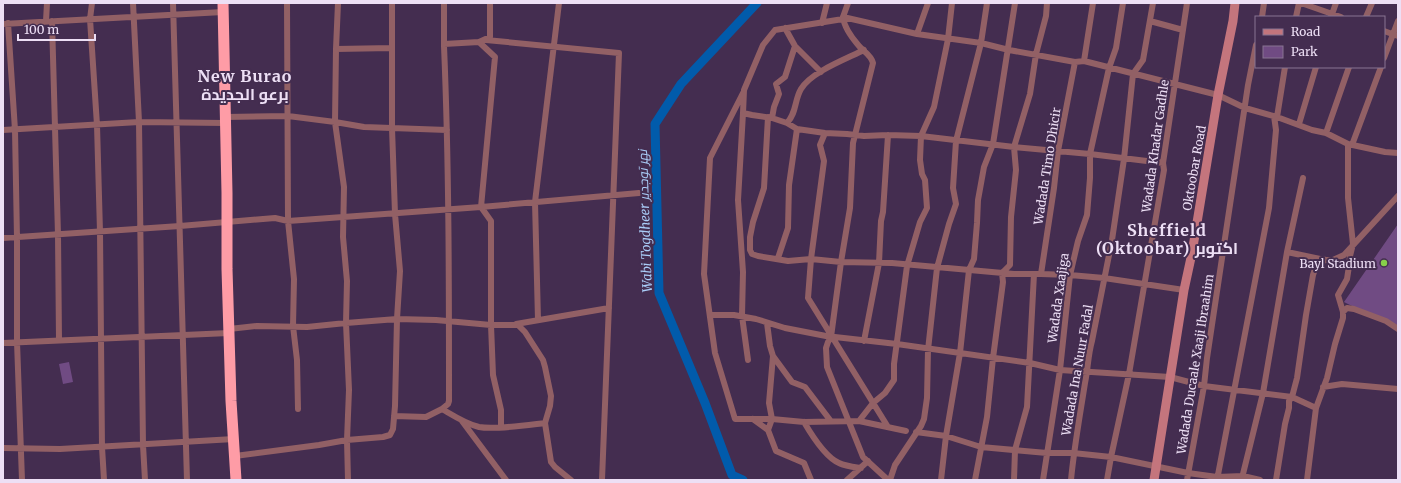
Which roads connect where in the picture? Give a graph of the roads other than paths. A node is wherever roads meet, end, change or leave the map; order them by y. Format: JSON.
{"nodes":[{"id":1,"x":47,"y":3,"type":"edge"},
{"id":2,"x":92,"y":3,"type":"edge"},
{"id":3,"x":133,"y":3,"type":"edge"},
{"id":4,"x":173,"y":3,"type":"edge"},
{"id":5,"x":287,"y":3,"type":"edge"},
{"id":6,"x":338,"y":3,"type":"edge"},
{"id":7,"x":392,"y":3,"type":"edge"},
{"id":8,"x":444,"y":3,"type":"edge"},
{"id":9,"x":490,"y":3,"type":"edge"},
{"id":10,"x":559,"y":3,"type":"edge"},
{"id":11,"x":827,"y":3,"type":"edge"},
{"id":12,"x":848,"y":3,"type":"edge"},
{"id":13,"x":928,"y":3,"type":"edge"},
{"id":14,"x":952,"y":3,"type":"edge"},
{"id":15,"x":988,"y":3,"type":"edge"},
{"id":16,"x":1015,"y":3,"type":"edge"},
{"id":17,"x":1047,"y":3,"type":"edge"},
{"id":18,"x":1093,"y":3,"type":"edge"},
{"id":19,"x":1124,"y":3,"type":"edge"},
{"id":20,"x":1153,"y":3,"type":"edge"},
{"id":21,"x":1187,"y":3,"type":"edge"},
{"id":22,"x":1235,"y":3,"type":"edge"},
{"id":23,"x":1264,"y":3,"type":"edge"},
{"id":24,"x":1300,"y":3,"type":"edge"},
{"id":25,"x":1336,"y":3,"type":"edge"},
{"id":26,"x":1372,"y":3,"type":"edge"},
{"id":27,"x":223,"y":7,"type":"edge"},
{"id":28,"x":173,"y":14,"type":"junction"},
{"id":29,"x":134,"y":16,"type":"junction"},
{"id":30,"x":1262,"y":16,"type":"edge"},
{"id":31,"x":1296,"y":16,"type":"edge"},
{"id":32,"x":1331,"y":16,"type":"edge"},
{"id":33,"x":1366,"y":16,"type":"edge"},
{"id":34,"x":843,"y":18,"type":"junction"},
{"id":35,"x":90,"y":19,"type":"junction"},
{"id":36,"x":49,"y":21,"type":"junction"},
{"id":37,"x":1398,"y":21,"type":"edge"},
{"id":38,"x":1150,"y":22,"type":"junction"},
{"id":39,"x":822,"y":23,"type":"junction"},
{"id":40,"x":6,"y":24,"type":"edge"},
{"id":41,"x":785,"y":28,"type":"junction"},
{"id":42,"x":1183,"y":30,"type":"junction"},
{"id":43,"x":1385,"y":31,"type":"edge"},
{"id":44,"x":917,"y":34,"type":"junction"},
{"id":45,"x":1395,"y":35,"type":"edge"},
{"id":46,"x":948,"y":39,"type":"junction"},
{"id":47,"x":486,"y":40,"type":"junction"},
{"id":48,"x":479,"y":42,"type":"junction"},
{"id":49,"x":981,"y":43,"type":"junction"},
{"id":50,"x":444,"y":44,"type":"junction"},
{"id":51,"x":554,"y":46,"type":"junction"},
{"id":52,"x":796,"y":46,"type":"junction"},
{"id":53,"x":392,"y":48,"type":"junction"},
{"id":54,"x":336,"y":49,"type":"junction"},
{"id":55,"x":864,"y":50,"type":"junction"},
{"id":56,"x":1009,"y":50,"type":"junction"},
{"id":57,"x":1255,"y":50,"type":"edge"},
{"id":58,"x":1036,"y":54,"type":"junction"},
{"id":59,"x":1385,"y":56,"type":"edge"},
{"id":60,"x":1075,"y":62,"type":"junction"},
{"id":61,"x":1084,"y":62,"type":"junction"},
{"id":62,"x":1109,"y":68,"type":"junction"},
{"id":63,"x":1285,"y":68,"type":"edge"},
{"id":64,"x":1316,"y":68,"type":"edge"},
{"id":65,"x":1349,"y":68,"type":"edge"},
{"id":66,"x":1380,"y":68,"type":"edge"},
{"id":67,"x":820,"y":72,"type":"junction"},
{"id":68,"x":1133,"y":74,"type":"junction"},
{"id":69,"x":1175,"y":84,"type":"junction"},
{"id":70,"x":744,"y":90,"type":"junction"},
{"id":71,"x":1218,"y":95,"type":"junction"},
{"id":72,"x":1245,"y":108,"type":"junction"},
{"id":73,"x":743,"y":113,"type":"junction"},
{"id":74,"x":288,"y":116,"type":"junction"},
{"id":75,"x":1276,"y":116,"type":"junction"},
{"id":76,"x":770,"y":117,"type":"junction"},
{"id":77,"x":225,"y":120,"type":"junction"},
{"id":78,"x":139,"y":122,"type":"junction"},
{"id":79,"x":177,"y":122,"type":"junction"},
{"id":80,"x":335,"y":122,"type":"junction"},
{"id":81,"x":787,"y":123,"type":"junction"},
{"id":82,"x":1299,"y":124,"type":"junction"},
{"id":83,"x":97,"y":125,"type":"junction"},
{"id":84,"x":54,"y":127,"type":"junction"},
{"id":85,"x":392,"y":128,"type":"junction"},
{"id":86,"x":797,"y":129,"type":"junction"},
{"id":87,"x":3,"y":130,"type":"edge"},
{"id":88,"x":14,"y":130,"type":"junction"},
{"id":89,"x":447,"y":130,"type":"junction"},
{"id":90,"x":825,"y":133,"type":"junction"},
{"id":91,"x":1326,"y":133,"type":"junction"},
{"id":92,"x":888,"y":135,"type":"junction"},
{"id":93,"x":855,"y":136,"type":"junction"},
{"id":94,"x":921,"y":136,"type":"junction"},
{"id":95,"x":956,"y":141,"type":"junction"},
{"id":96,"x":993,"y":144,"type":"junction"},
{"id":97,"x":1350,"y":144,"type":"junction"},
{"id":98,"x":1014,"y":147,"type":"junction"},
{"id":99,"x":1058,"y":151,"type":"junction"},
{"id":100,"x":1398,"y":153,"type":"edge"},
{"id":101,"x":1090,"y":154,"type":"junction"},
{"id":102,"x":1124,"y":159,"type":"junction"},
{"id":103,"x":1163,"y":163,"type":"junction"},
{"id":104,"x":1303,"y":178,"type":"dead end"},
{"id":105,"x":639,"y":193,"type":"dead end"},
{"id":106,"x":614,"y":195,"type":"junction"},
{"id":107,"x":1398,"y":196,"type":"edge"},
{"id":108,"x":535,"y":202,"type":"junction"},
{"id":109,"x":481,"y":207,"type":"junction"},
{"id":110,"x":448,"y":210,"type":"junction"},
{"id":111,"x":394,"y":214,"type":"junction"},
{"id":112,"x":343,"y":217,"type":"junction"},
{"id":113,"x":288,"y":221,"type":"junction"},
{"id":114,"x":227,"y":222,"type":"junction"},
{"id":115,"x":180,"y":226,"type":"junction"},
{"id":116,"x":140,"y":229,"type":"junction"},
{"id":117,"x":100,"y":232,"type":"junction"},
{"id":118,"x":58,"y":235,"type":"junction"},
{"id":119,"x":3,"y":238,"type":"edge"},
{"id":120,"x":17,"y":238,"type":"junction"},
{"id":121,"x":1353,"y":244,"type":"junction"},
{"id":122,"x":1287,"y":252,"type":"junction"},
{"id":123,"x":778,"y":258,"type":"junction"},
{"id":124,"x":811,"y":259,"type":"junction"},
{"id":125,"x":1325,"y":260,"type":"junction"},
{"id":126,"x":841,"y":262,"type":"junction"},
{"id":127,"x":879,"y":263,"type":"junction"},
{"id":128,"x":907,"y":266,"type":"junction"},
{"id":129,"x":937,"y":268,"type":"junction"},
{"id":130,"x":969,"y":270,"type":"junction"},
{"id":131,"x":1002,"y":273,"type":"junction"},
{"id":132,"x":1034,"y":274,"type":"junction"},
{"id":133,"x":1041,"y":274,"type":"junction"},
{"id":134,"x":1070,"y":275,"type":"junction"},
{"id":135,"x":1104,"y":278,"type":"junction"},
{"id":136,"x":1144,"y":284,"type":"junction"},
{"id":137,"x":1184,"y":290,"type":"junction"},
{"id":138,"x":609,"y":308,"type":"junction"},
{"id":139,"x":1343,"y":312,"type":"junction"},
{"id":140,"x":710,"y":315,"type":"junction"},
{"id":141,"x":742,"y":316,"type":"junction"},
{"id":142,"x":397,"y":319,"type":"junction"},
{"id":143,"x":538,"y":320,"type":"junction"},
{"id":144,"x":449,"y":321,"type":"junction"},
{"id":145,"x":346,"y":323,"type":"junction"},
{"id":146,"x":766,"y":323,"type":"junction"},
{"id":147,"x":516,"y":324,"type":"junction"},
{"id":148,"x":491,"y":325,"type":"junction"},
{"id":149,"x":293,"y":326,"type":"junction"},
{"id":150,"x":1398,"y":329,"type":"edge"},
{"id":151,"x":229,"y":331,"type":"junction"},
{"id":152,"x":183,"y":335,"type":"junction"},
{"id":153,"x":142,"y":337,"type":"junction"},
{"id":154,"x":831,"y":337,"type":"junction"},
{"id":155,"x":102,"y":339,"type":"junction"},
{"id":156,"x":59,"y":340,"type":"junction"},
{"id":157,"x":864,"y":341,"type":"junction"},
{"id":158,"x":3,"y":342,"type":"edge"},
{"id":159,"x":17,"y":342,"type":"junction"},
{"id":160,"x":897,"y":344,"type":"junction"},
{"id":161,"x":928,"y":350,"type":"junction"},
{"id":162,"x":960,"y":353,"type":"junction"},
{"id":163,"x":772,"y":356,"type":"junction"},
{"id":164,"x":993,"y":358,"type":"junction"},
{"id":165,"x":748,"y":360,"type":"dead end"},
{"id":166,"x":1030,"y":363,"type":"junction"},
{"id":167,"x":1060,"y":370,"type":"junction"},
{"id":168,"x":1087,"y":371,"type":"junction"},
{"id":169,"x":1129,"y":374,"type":"junction"},
{"id":170,"x":1170,"y":377,"type":"junction"},
{"id":171,"x":1204,"y":386,"type":"junction"},
{"id":172,"x":1323,"y":387,"type":"junction"},
{"id":173,"x":1235,"y":389,"type":"junction"},
{"id":174,"x":1398,"y":389,"type":"edge"},
{"id":175,"x":1263,"y":393,"type":"junction"},
{"id":176,"x":1292,"y":397,"type":"junction"},
{"id":177,"x":873,"y":403,"type":"junction"},
{"id":178,"x":1316,"y":408,"type":"junction"},
{"id":179,"x":442,"y":409,"type":"junction"},
{"id":180,"x":298,"y":410,"type":"dead end"},
{"id":181,"x":394,"y":416,"type":"junction"},
{"id":182,"x":753,"y":419,"type":"junction"},
{"id":183,"x":772,"y":419,"type":"junction"},
{"id":184,"x":830,"y":420,"type":"junction"},
{"id":185,"x":462,"y":421,"type":"junction"},
{"id":186,"x":849,"y":421,"type":"junction"},
{"id":187,"x":859,"y":421,"type":"junction"},
{"id":188,"x":804,"y":422,"type":"junction"},
{"id":189,"x":545,"y":423,"type":"junction"},
{"id":190,"x":501,"y":427,"type":"junction"},
{"id":191,"x":888,"y":427,"type":"junction"},
{"id":192,"x":768,"y":430,"type":"junction"},
{"id":193,"x":906,"y":431,"type":"dead end"},
{"id":194,"x":916,"y":432,"type":"junction"},
{"id":195,"x":946,"y":436,"type":"junction"},
{"id":196,"x":234,"y":439,"type":"junction"},
{"id":197,"x":347,"y":440,"type":"junction"},
{"id":198,"x":185,"y":441,"type":"junction"},
{"id":199,"x":143,"y":445,"type":"junction"},
{"id":200,"x":102,"y":447,"type":"junction"},
{"id":201,"x":981,"y":447,"type":"junction"},
{"id":202,"x":3,"y":448,"type":"edge"},
{"id":203,"x":21,"y":448,"type":"junction"},
{"id":204,"x":1015,"y":450,"type":"junction"},
{"id":205,"x":1047,"y":453,"type":"junction"},
{"id":206,"x":1073,"y":453,"type":"junction"},
{"id":207,"x":235,"y":456,"type":"junction"},
{"id":208,"x":1111,"y":457,"type":"junction"},
{"id":209,"x":868,"y":461,"type":"junction"},
{"id":210,"x":1156,"y":466,"type":"junction"},
{"id":211,"x":861,"y":468,"type":"junction"},
{"id":212,"x":1188,"y":473,"type":"junction"},
{"id":213,"x":1217,"y":478,"type":"edge"},
{"id":214,"x":1242,"y":478,"type":"edge"},
{"id":215,"x":22,"y":480,"type":"edge"},
{"id":216,"x":104,"y":480,"type":"edge"},
{"id":217,"x":145,"y":480,"type":"edge"},
{"id":218,"x":187,"y":480,"type":"edge"},
{"id":219,"x":236,"y":480,"type":"edge"},
{"id":220,"x":348,"y":480,"type":"edge"},
{"id":221,"x":506,"y":480,"type":"edge"},
{"id":222,"x":571,"y":480,"type":"edge"},
{"id":223,"x":602,"y":480,"type":"edge"},
{"id":224,"x":811,"y":480,"type":"edge"},
{"id":225,"x":847,"y":480,"type":"edge"},
{"id":226,"x":889,"y":480,"type":"edge"},
{"id":227,"x":941,"y":480,"type":"edge"},
{"id":228,"x":975,"y":480,"type":"edge"},
{"id":229,"x":1014,"y":480,"type":"edge"},
{"id":230,"x":1044,"y":480,"type":"edge"},
{"id":231,"x":1071,"y":480,"type":"edge"},
{"id":232,"x":1107,"y":480,"type":"edge"},
{"id":233,"x":1154,"y":480,"type":"edge"},
{"id":234,"x":1186,"y":480,"type":"edge"},
{"id":235,"x":1260,"y":480,"type":"edge"},
{"id":236,"x":1276,"y":480,"type":"edge"},
{"id":237,"x":1307,"y":480,"type":"edge"}],
"edges":[{"from":1,"to":36,"type":"street"},
{"from":2,"to":35,"type":"street"},
{"from":3,"to":29,"type":"street"},
{"from":4,"to":28,"type":"street"},
{"from":5,"to":74,"type":"street"},
{"from":6,"to":54,"type":"street"},
{"from":7,"to":53,"type":"street"},
{"from":8,"to":50,"type":"street"},
{"from":9,"to":47,"type":"street"},
{"from":10,"to":51,"type":"street"},
{"from":11,"to":39,"type":"street"},
{"from":12,"to":34,"type":"street"},
{"from":13,"to":44,"type":"street"},
{"from":14,"to":46,"type":"street"},
{"from":15,"to":49,"type":"street"},
{"from":16,"to":56,"type":"street"},
{"from":17,"to":58,"type":"street"},
{"from":18,"to":61,"type":"street"},
{"from":19,"to":62,"type":"street","name":"Wadada Xaajiga"},
{"from":20,"to":38,"type":"street"},
{"from":21,"to":42,"type":"street","name":"Wadada Khadar Gadhle"},
{"from":22,"to":71,"type":"street","name":"Oktoobar Road"},
{"from":23,"to":30,"type":"street"},
{"from":24,"to":31,"type":"street"},
{"from":24,"to":32,"type":"street"},
{"from":25,"to":32,"type":"street"},
{"from":26,"to":33,"type":"street"},
{"from":27,"to":28,"type":"street"},
{"from":27,"to":77,"type":"highway"},
{"from":28,"to":29,"type":"street"},
{"from":28,"to":79,"type":"street"},
{"from":29,"to":35,"type":"street"},
{"from":29,"to":78,"type":"street"},
{"from":34,"to":39,"type":"street"},
{"from":34,"to":44,"type":"street"},
{"from":34,"to":55,"type":"street"},
{"from":35,"to":36,"type":"street"},
{"from":35,"to":83,"type":"street"},
{"from":36,"to":40,"type":"street"},
{"from":36,"to":84,"type":"street"},
{"from":37,"to":45,"type":"street"},
{"from":38,"to":42,"type":"street"},
{"from":38,"to":68,"type":"street"},
{"from":39,"to":41,"type":"street"},
{"from":40,"to":88,"type":"street"},
{"from":41,"to":52,"type":"street"},
{"from":41,"to":70,"type":"street"},
{"from":42,"to":69,"type":"street","name":"Wadada Khadar Gadhle"},
{"from":43,"to":45,"type":"street"},
{"from":44,"to":46,"type":"street"},
{"from":45,"to":59,"type":"street"},
{"from":46,"to":49,"type":"street"},
{"from":46,"to":94,"type":"street"},
{"from":47,"to":48,"type":"street"},
{"from":47,"to":51,"type":"street"},
{"from":48,"to":50,"type":"street"},
{"from":48,"to":109,"type":"street"},
{"from":49,"to":56,"type":"street"},
{"from":49,"to":95,"type":"street"},
{"from":50,"to":89,"type":"street"},
{"from":51,"to":106,"type":"street"},
{"from":51,"to":108,"type":"street"},
{"from":52,"to":67,"type":"street"},
{"from":52,"to":76,"type":"street"},
{"from":53,"to":54,"type":"street"},
{"from":53,"to":85,"type":"street"},
{"from":54,"to":80,"type":"street"},
{"from":55,"to":67,"type":"street"},
{"from":55,"to":93,"type":"street"},
{"from":56,"to":58,"type":"street"},
{"from":56,"to":96,"type":"street"},
{"from":57,"to":72,"type":"street","name":"Wadada Ducaale Xaaji Ibraahim"},
{"from":58,"to":60,"type":"street"},
{"from":58,"to":98,"type":"street"},
{"from":60,"to":61,"type":"street"},
{"from":60,"to":99,"type":"street","name":"Wadada Timo Dhicir"},
{"from":61,"to":62,"type":"street"},
{"from":62,"to":68,"type":"street"},
{"from":62,"to":101,"type":"street","name":"Wadada Xaajiga"},
{"from":63,"to":75,"type":"street"},
{"from":64,"to":82,"type":"street"},
{"from":65,"to":91,"type":"street"},
{"from":66,"to":97,"type":"street"},
{"from":67,"to":81,"type":"street"},
{"from":68,"to":69,"type":"street"},
{"from":68,"to":102,"type":"street","name":"Wadada Ina Nuur Fadal"},
{"from":69,"to":71,"type":"street"},
{"from":69,"to":103,"type":"street","name":"Wadada Khadar Gadhle"},
{"from":70,"to":73,"type":"street"},
{"from":70,"to":140,"type":"street"},
{"from":71,"to":72,"type":"street"},
{"from":71,"to":137,"type":"street","name":"Oktoobar Road"},
{"from":72,"to":75,"type":"street"},
{"from":72,"to":171,"type":"street","name":"Wadada Ducaale Xaaji Ibraahim"},
{"from":73,"to":76,"type":"street"},
{"from":73,"to":141,"type":"street"},
{"from":74,"to":77,"type":"street"},
{"from":74,"to":80,"type":"street"},
{"from":74,"to":113,"type":"street"},
{"from":75,"to":82,"type":"street"},
{"from":75,"to":173,"type":"street"},
{"from":76,"to":81,"type":"street"},
{"from":76,"to":123,"type":"street"},
{"from":77,"to":79,"type":"street"},
{"from":77,"to":114,"type":"highway"},
{"from":78,"to":79,"type":"street"},
{"from":78,"to":83,"type":"street"},
{"from":78,"to":116,"type":"street"},
{"from":79,"to":115,"type":"street"},
{"from":80,"to":85,"type":"street"},
{"from":80,"to":112,"type":"street"},
{"from":81,"to":86,"type":"street"},
{"from":82,"to":91,"type":"street"},
{"from":83,"to":84,"type":"street"},
{"from":83,"to":117,"type":"street"},
{"from":84,"to":88,"type":"street"},
{"from":84,"to":118,"type":"street"},
{"from":85,"to":89,"type":"street"},
{"from":85,"to":111,"type":"street"},
{"from":86,"to":90,"type":"street"},
{"from":86,"to":123,"type":"street"},
{"from":87,"to":88,"type":"street"},
{"from":88,"to":120,"type":"street"},
{"from":89,"to":110,"type":"street"},
{"from":90,"to":93,"type":"street"},
{"from":90,"to":124,"type":"street"},
{"from":91,"to":97,"type":"street"},
{"from":92,"to":93,"type":"street"},
{"from":92,"to":94,"type":"street"},
{"from":92,"to":127,"type":"street"},
{"from":93,"to":126,"type":"street"},
{"from":94,"to":95,"type":"street"},
{"from":94,"to":128,"type":"street"},
{"from":95,"to":96,"type":"street"},
{"from":95,"to":129,"type":"street"},
{"from":96,"to":98,"type":"street"},
{"from":96,"to":130,"type":"street"},
{"from":97,"to":100,"type":"street"},
{"from":97,"to":121,"type":"street"},
{"from":98,"to":99,"type":"street"},
{"from":98,"to":131,"type":"street"},
{"from":99,"to":101,"type":"street"},
{"from":99,"to":133,"type":"street","name":"Wadada Timo Dhicir"},
{"from":101,"to":102,"type":"street"},
{"from":101,"to":134,"type":"street","name":"Wadada Xaajiga"},
{"from":102,"to":103,"type":"street"},
{"from":102,"to":135,"type":"street","name":"Wadada Ina Nuur Fadal"},
{"from":103,"to":136,"type":"street","name":"Wadada Khadar Gadhle"},
{"from":104,"to":122,"type":"street"},
{"from":105,"to":106,"type":"street"},
{"from":106,"to":108,"type":"street"},
{"from":106,"to":138,"type":"street"},
{"from":107,"to":121,"type":"street"},
{"from":108,"to":109,"type":"street"},
{"from":108,"to":143,"type":"street"},
{"from":109,"to":110,"type":"street"},
{"from":109,"to":148,"type":"street"},
{"from":110,"to":111,"type":"street"},
{"from":110,"to":144,"type":"street"},
{"from":111,"to":112,"type":"street"},
{"from":111,"to":142,"type":"street"},
{"from":112,"to":113,"type":"street"},
{"from":112,"to":145,"type":"street"},
{"from":113,"to":114,"type":"street"},
{"from":113,"to":149,"type":"street"},
{"from":114,"to":115,"type":"street"},
{"from":114,"to":151,"type":"highway"},
{"from":115,"to":116,"type":"street"},
{"from":115,"to":152,"type":"street"},
{"from":116,"to":117,"type":"street"},
{"from":116,"to":153,"type":"street"},
{"from":117,"to":118,"type":"street"},
{"from":117,"to":155,"type":"street"},
{"from":118,"to":120,"type":"street"},
{"from":118,"to":156,"type":"street"},
{"from":119,"to":120,"type":"street"},
{"from":120,"to":159,"type":"street"},
{"from":121,"to":125,"type":"street"},
{"from":121,"to":139,"type":"street"},
{"from":122,"to":125,"type":"street"},
{"from":122,"to":175,"type":"street"},
{"from":123,"to":124,"type":"street"},
{"from":124,"to":126,"type":"street"},
{"from":124,"to":154,"type":"street"},
{"from":125,"to":176,"type":"street"},
{"from":126,"to":127,"type":"street"},
{"from":126,"to":154,"type":"street"},
{"from":127,"to":128,"type":"street"},
{"from":127,"to":157,"type":"street"},
{"from":128,"to":129,"type":"street"},
{"from":128,"to":160,"type":"street"},
{"from":129,"to":130,"type":"street"},
{"from":129,"to":161,"type":"street"},
{"from":130,"to":131,"type":"street"},
{"from":130,"to":162,"type":"street"},
{"from":131,"to":132,"type":"street"},
{"from":131,"to":164,"type":"street"},
{"from":132,"to":133,"type":"street"},
{"from":132,"to":166,"type":"street"},
{"from":133,"to":134,"type":"street"},
{"from":134,"to":135,"type":"street"},
{"from":134,"to":167,"type":"street","name":"Wadada Xaajiga"},
{"from":135,"to":136,"type":"street"},
{"from":135,"to":168,"type":"street","name":"Wadada Ina Nuur Fadal"},
{"from":136,"to":137,"type":"street"},
{"from":136,"to":169,"type":"street","name":"Wadada Khadar Gadhle"},
{"from":137,"to":170,"type":"street","name":"Oktoobar Road"},
{"from":138,"to":143,"type":"street"},
{"from":138,"to":223,"type":"street"},
{"from":139,"to":150,"type":"street"},
{"from":139,"to":172,"type":"street"},
{"from":140,"to":141,"type":"street"},
{"from":140,"to":182,"type":"street"},
{"from":141,"to":146,"type":"street"},
{"from":141,"to":165,"type":"street"},
{"from":142,"to":144,"type":"street"},
{"from":142,"to":145,"type":"street"},
{"from":142,"to":181,"type":"street"},
{"from":143,"to":147,"type":"street"},
{"from":144,"to":148,"type":"street"},
{"from":144,"to":179,"type":"street"},
{"from":145,"to":149,"type":"street"},
{"from":145,"to":197,"type":"street"},
{"from":146,"to":154,"type":"street"},
{"from":146,"to":163,"type":"street"},
{"from":147,"to":148,"type":"street"},
{"from":147,"to":189,"type":"street"},
{"from":148,"to":190,"type":"street"},
{"from":149,"to":151,"type":"street"},
{"from":149,"to":180,"type":"street"},
{"from":151,"to":152,"type":"street"},
{"from":151,"to":196,"type":"highway"},
{"from":152,"to":153,"type":"street"},
{"from":152,"to":198,"type":"street"},
{"from":153,"to":155,"type":"street"},
{"from":153,"to":199,"type":"street"},
{"from":154,"to":157,"type":"street"},
{"from":154,"to":177,"type":"street"},
{"from":154,"to":186,"type":"street"},
{"from":155,"to":156,"type":"street"},
{"from":155,"to":200,"type":"street"},
{"from":156,"to":159,"type":"street"},
{"from":157,"to":160,"type":"street"},
{"from":158,"to":159,"type":"street"},
{"from":159,"to":203,"type":"street"},
{"from":160,"to":161,"type":"street"},
{"from":160,"to":177,"type":"street"},
{"from":161,"to":162,"type":"street"},
{"from":161,"to":194,"type":"street"},
{"from":162,"to":164,"type":"street"},
{"from":162,"to":195,"type":"street"},
{"from":163,"to":183,"type":"street"},
{"from":163,"to":184,"type":"street"},
{"from":164,"to":166,"type":"street"},
{"from":164,"to":201,"type":"street"},
{"from":166,"to":167,"type":"street"},
{"from":166,"to":204,"type":"street"},
{"from":167,"to":168,"type":"street"},
{"from":167,"to":205,"type":"street","name":"Wadada Xaajiga"},
{"from":168,"to":169,"type":"street"},
{"from":168,"to":206,"type":"street","name":"Wadada Ina Nuur Fadal"},
{"from":169,"to":170,"type":"street"},
{"from":169,"to":208,"type":"street","name":"Wadada Khadar Gadhle"},
{"from":170,"to":171,"type":"street"},
{"from":170,"to":210,"type":"street","name":"Oktoobar Road"},
{"from":171,"to":173,"type":"street"},
{"from":171,"to":212,"type":"street","name":"Wadada Ducaale Xaaji Ibraahim"},
{"from":172,"to":174,"type":"street"},
{"from":172,"to":178,"type":"street"},
{"from":173,"to":175,"type":"street"},
{"from":173,"to":213,"type":"street"},
{"from":175,"to":176,"type":"street"},
{"from":175,"to":214,"type":"street"},
{"from":176,"to":178,"type":"street"},
{"from":176,"to":236,"type":"street"},
{"from":177,"to":187,"type":"street"},
{"from":177,"to":191,"type":"street"},
{"from":178,"to":237,"type":"street"},
{"from":179,"to":181,"type":"street"},
{"from":179,"to":185,"type":"street"},
{"from":181,"to":197,"type":"street"},
{"from":182,"to":183,"type":"street"},
{"from":182,"to":192,"type":"street"},
{"from":183,"to":188,"type":"street"},
{"from":183,"to":192,"type":"street"},
{"from":184,"to":186,"type":"street"},
{"from":184,"to":188,"type":"street"},
{"from":185,"to":190,"type":"street"},
{"from":185,"to":221,"type":"street"},
{"from":186,"to":187,"type":"street"},
{"from":186,"to":209,"type":"street"},
{"from":187,"to":191,"type":"street"},
{"from":188,"to":211,"type":"street"},
{"from":189,"to":190,"type":"street"},
{"from":189,"to":222,"type":"street"},
{"from":191,"to":193,"type":"street"},
{"from":192,"to":224,"type":"street"},
{"from":194,"to":195,"type":"street"},
{"from":194,"to":226,"type":"street"},
{"from":195,"to":201,"type":"street"},
{"from":195,"to":227,"type":"street"},
{"from":196,"to":198,"type":"street"},
{"from":196,"to":207,"type":"highway"},
{"from":197,"to":207,"type":"street"},
{"from":197,"to":220,"type":"street"},
{"from":198,"to":199,"type":"street"},
{"from":198,"to":218,"type":"street"},
{"from":199,"to":200,"type":"street"},
{"from":199,"to":217,"type":"street"},
{"from":200,"to":203,"type":"street"},
{"from":200,"to":216,"type":"street"},
{"from":201,"to":204,"type":"street"},
{"from":201,"to":228,"type":"street"},
{"from":202,"to":203,"type":"street"},
{"from":203,"to":215,"type":"street"},
{"from":204,"to":205,"type":"street"},
{"from":204,"to":229,"type":"street"},
{"from":205,"to":206,"type":"street"},
{"from":205,"to":230,"type":"street","name":"Wadada Xaajiga"},
{"from":206,"to":208,"type":"street"},
{"from":206,"to":231,"type":"street","name":"Wadada Ina Nuur Fadal"},
{"from":207,"to":219,"type":"highway"},
{"from":208,"to":210,"type":"street"},
{"from":208,"to":232,"type":"street","name":"Wadada Khadar Gadhle"},
{"from":209,"to":211,"type":"street"},
{"from":209,"to":226,"type":"street"},
{"from":210,"to":212,"type":"street"},
{"from":210,"to":233,"type":"street","name":"Oktoobar Road"},
{"from":211,"to":225,"type":"street"},
{"from":212,"to":213,"type":"street"},
{"from":212,"to":234,"type":"street","name":"Wadada Ducaale Xaaji Ibraahim"},
{"from":213,"to":214,"type":"street"},
{"from":214,"to":235,"type":"street"}]}
